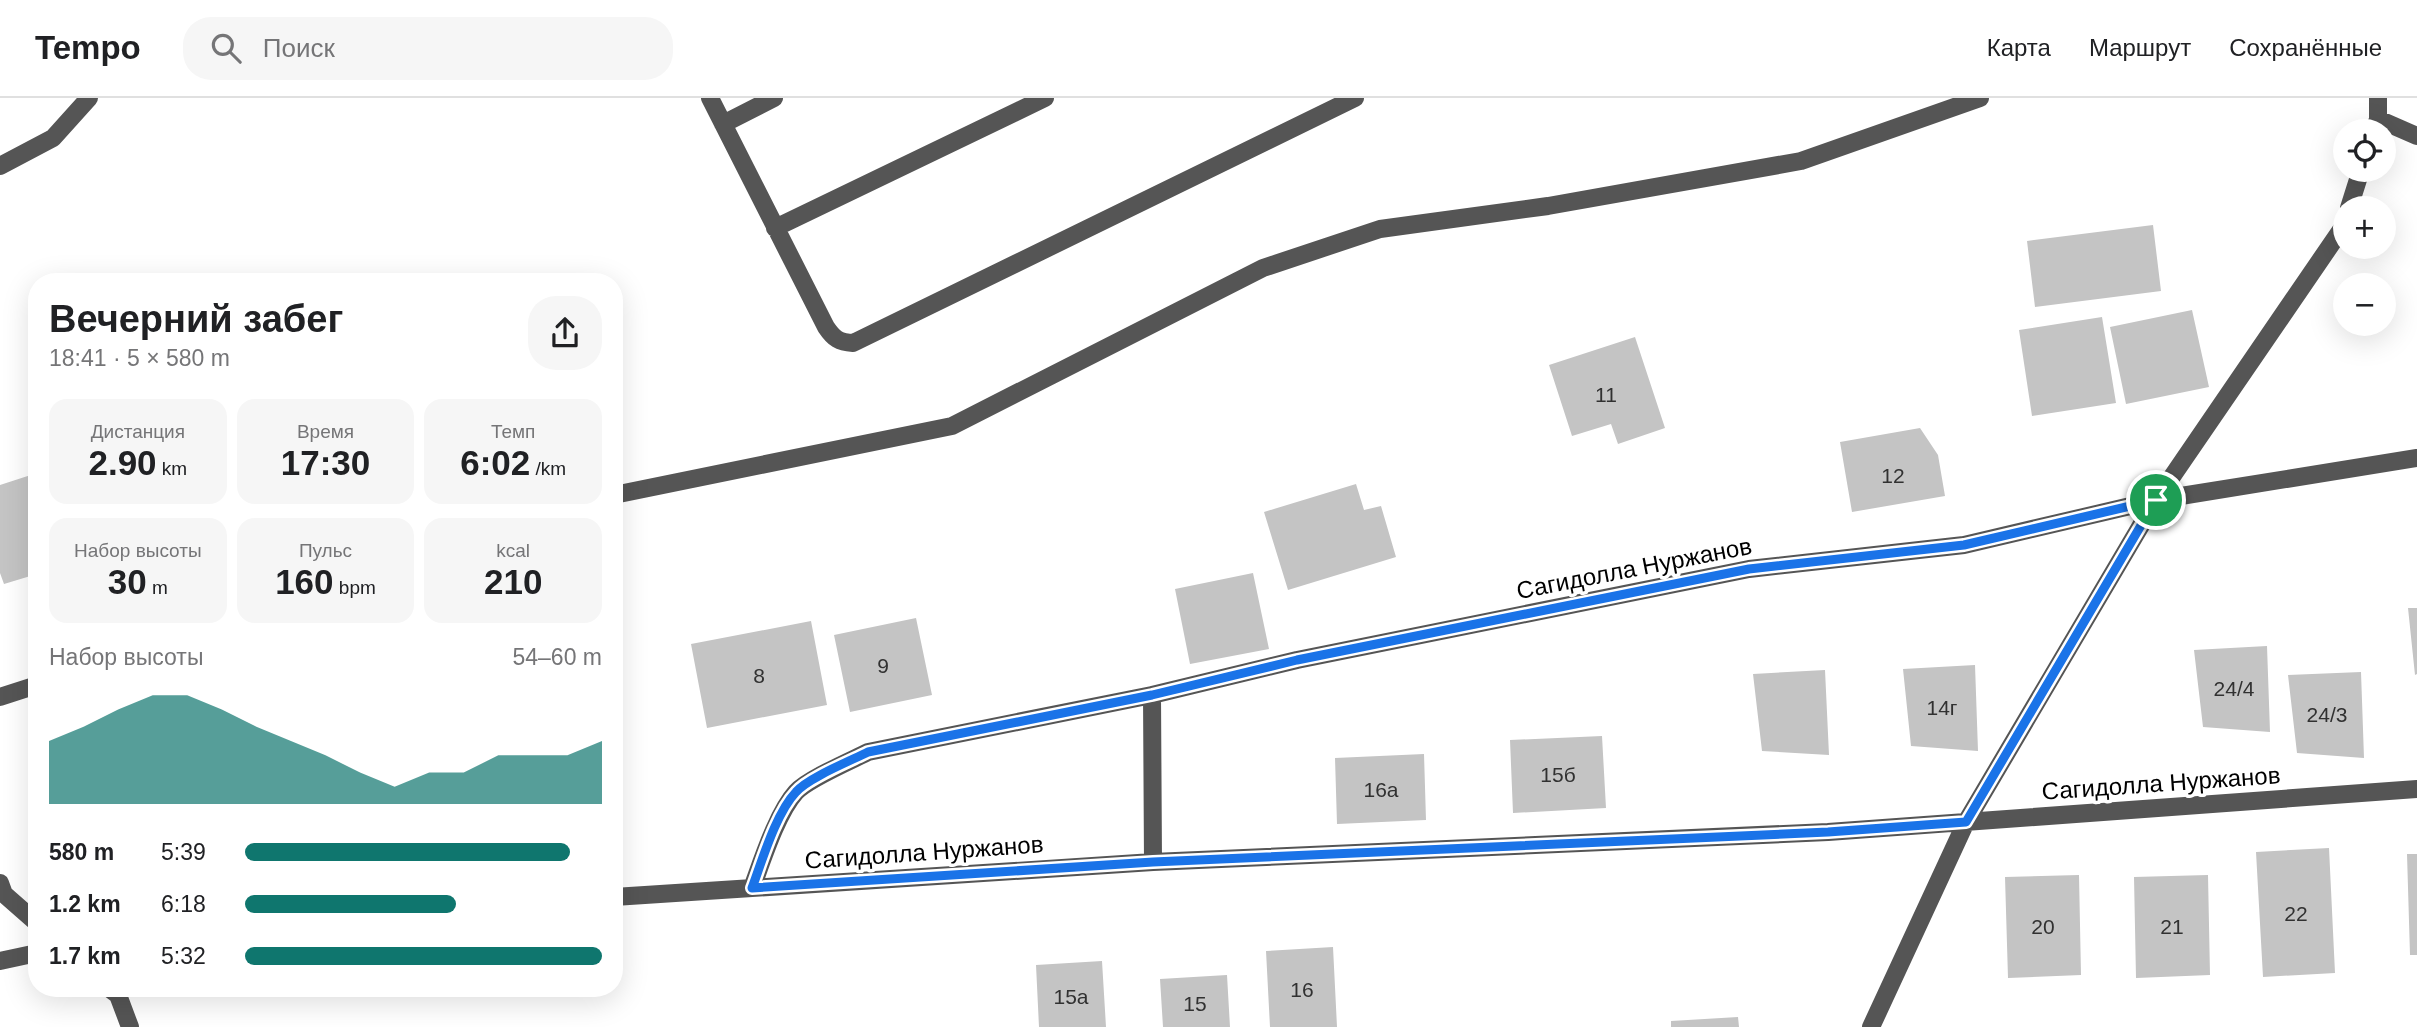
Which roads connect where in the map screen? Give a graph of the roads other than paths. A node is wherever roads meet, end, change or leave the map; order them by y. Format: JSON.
{"nodes":[{"id":1,"x":89,"y":98,"type":"edge"},
{"id":2,"x":710,"y":98,"type":"edge"},
{"id":3,"x":774,"y":98,"type":"edge"},
{"id":4,"x":1045,"y":98,"type":"edge"},
{"id":5,"x":1355,"y":98,"type":"edge"},
{"id":6,"x":1980,"y":98,"type":"edge"},
{"id":7,"x":2378,"y":98,"type":"edge"},
{"id":8,"x":2376,"y":119,"type":"edge"},
{"id":9,"x":723,"y":124,"type":"junction"},
{"id":10,"x":2396,"y":130,"type":"edge"},
{"id":11,"x":2417,"y":136,"type":"edge"},
{"id":12,"x":0,"y":166,"type":"edge"},
{"id":13,"x":775,"y":228,"type":"junction"},
{"id":14,"x":2333,"y":239,"type":"edge"},
{"id":15,"x":2417,"y":458,"type":"edge"},
{"id":16,"x":623,"y":493,"type":"edge"},
{"id":17,"x":2156,"y":500,"type":"junction"},
{"id":18,"x":28,"y":688,"type":"edge"},
{"id":19,"x":1152,"y":695,"type":"junction"},
{"id":20,"x":0,"y":697,"type":"edge"},
{"id":21,"x":2417,"y":789,"type":"edge"},
{"id":22,"x":1966,"y":822,"type":"junction"},
{"id":23,"x":1153,"y":862,"type":"junction"},
{"id":24,"x":0,"y":883,"type":"edge"},
{"id":25,"x":752,"y":888,"type":"junction"},
{"id":26,"x":623,"y":896,"type":"edge"},
{"id":27,"x":28,"y":915,"type":"edge"},
{"id":28,"x":28,"y":955,"type":"edge"},
{"id":29,"x":0,"y":961,"type":"edge"},
{"id":30,"x":119,"y":997,"type":"edge"},
{"id":31,"x":130,"y":1027,"type":"edge"},
{"id":32,"x":1871,"y":1027,"type":"edge"}],
"edges":[{"from":1,"to":12,"type":"street"},
{"from":2,"to":9,"type":"street"},
{"from":3,"to":9,"type":"street"},
{"from":4,"to":13,"type":"street"},
{"from":5,"to":13,"type":"street"},
{"from":6,"to":16,"type":"street"},
{"from":7,"to":8,"type":"street"},
{"from":9,"to":13,"type":"street"},
{"from":10,"to":11,"type":"street"},
{"from":14,"to":17,"type":"street"},
{"from":15,"to":17,"type":"street","name":"Сагидолла Нуржанов"},
{"from":17,"to":19,"type":"street","name":"Сагидолла Нуржанов"},
{"from":17,"to":22,"type":"street"},
{"from":18,"to":20,"type":"street"},
{"from":19,"to":23,"type":"street"},
{"from":19,"to":25,"type":"street","name":"Сагидолла Нуржанов"},
{"from":21,"to":22,"type":"street","name":"Сагидолла Нуржанов"},
{"from":22,"to":23,"type":"street","name":"Сагидолла Нуржанов"},
{"from":22,"to":32,"type":"street"},
{"from":23,"to":25,"type":"street","name":"Сагидолла Нуржанов"},
{"from":24,"to":27,"type":"street"},
{"from":25,"to":26,"type":"street","name":"Сагидолла Нуржанов"},
{"from":28,"to":29,"type":"street"},
{"from":30,"to":31,"type":"street"}]}
